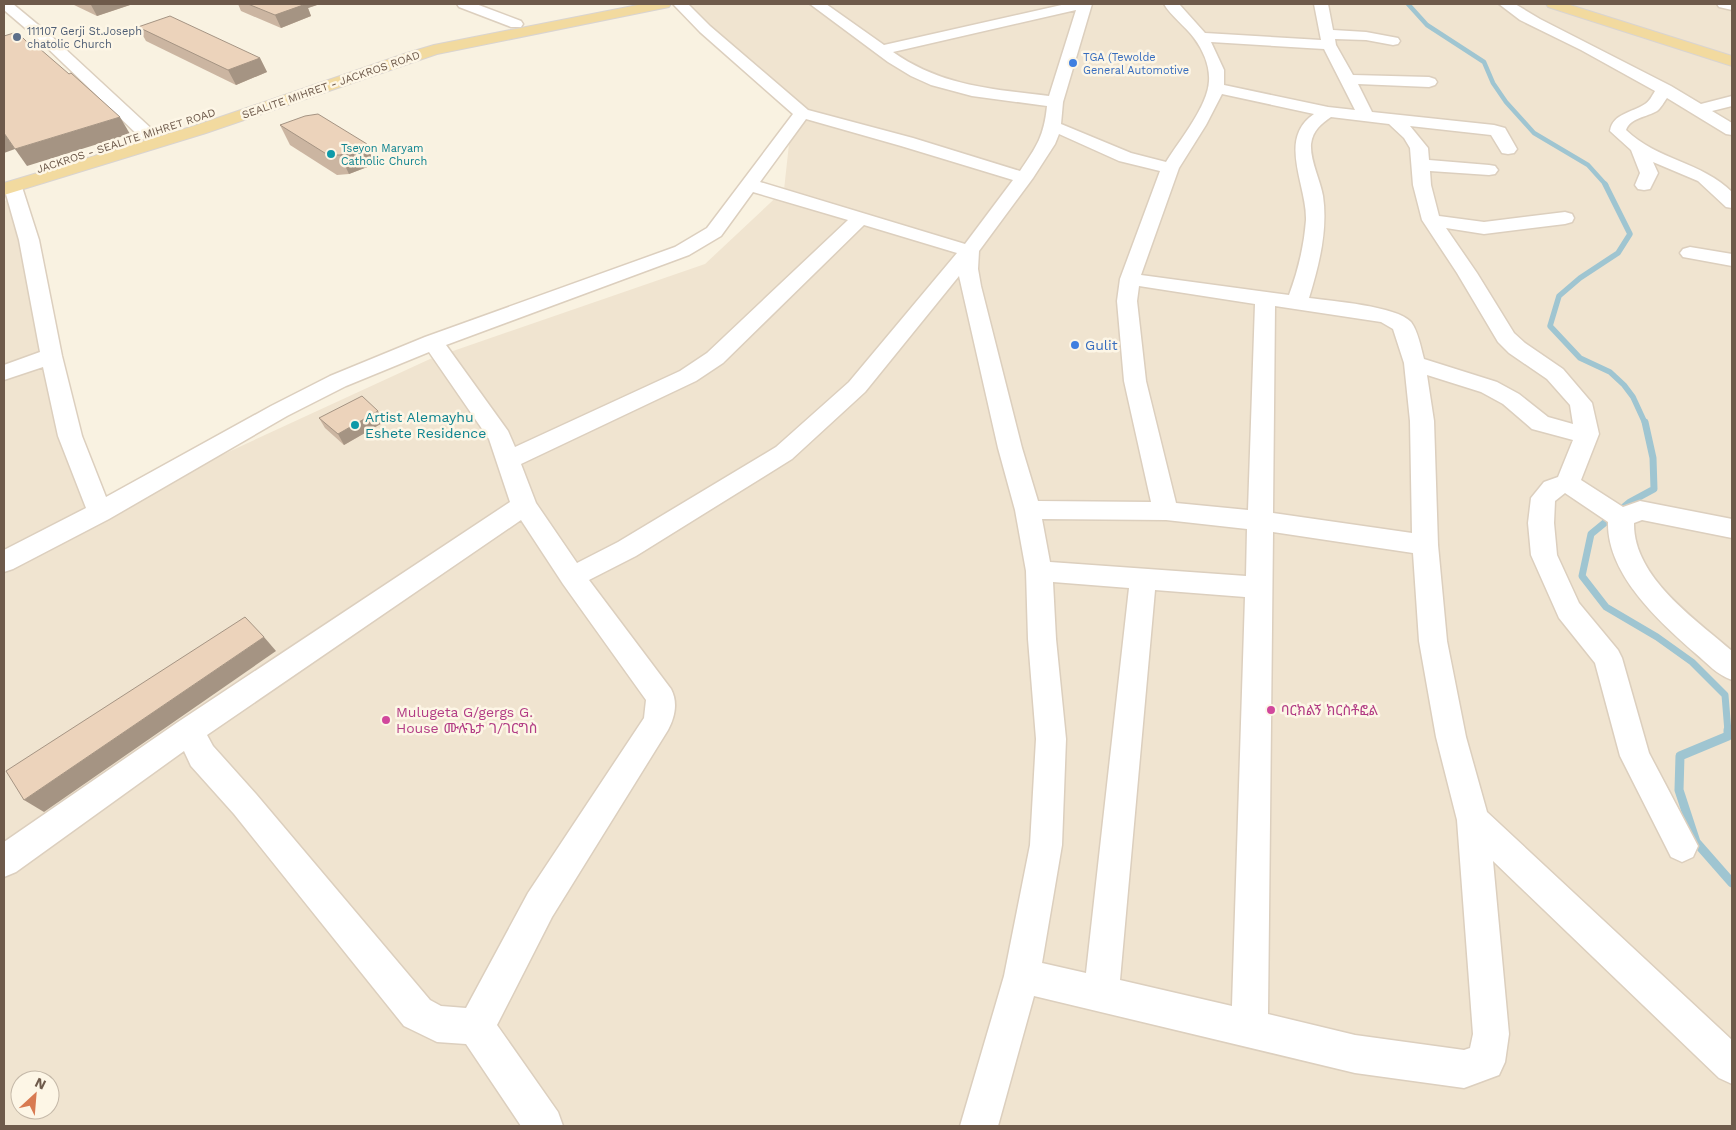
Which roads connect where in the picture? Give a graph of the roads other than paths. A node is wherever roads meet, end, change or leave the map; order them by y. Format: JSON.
{"nodes":[{"id":1,"x":5,"y":4,"type":"edge"},
{"id":2,"x":464,"y":4,"type":"edge"},
{"id":3,"x":625,"y":4,"type":"edge"},
{"id":4,"x":664,"y":4,"type":"edge"},
{"id":5,"x":680,"y":4,"type":"edge"},
{"id":6,"x":836,"y":4,"type":"edge"},
{"id":7,"x":1084,"y":4,"type":"edge"},
{"id":8,"x":1171,"y":4,"type":"edge"},
{"id":9,"x":1321,"y":4,"type":"edge"},
{"id":10,"x":1506,"y":4,"type":"edge"},
{"id":11,"x":1554,"y":4,"type":"edge"},
{"id":12,"x":1724,"y":4,"type":"edge"},
{"id":13,"x":818,"y":5,"type":"edge"},
{"id":14,"x":1732,"y":6,"type":"edge"},
{"id":15,"x":1583,"y":8,"type":"edge"},
{"id":16,"x":516,"y":24,"type":"junction"},
{"id":17,"x":43,"y":36,"type":"junction"},
{"id":18,"x":1202,"y":37,"type":"junction"},
{"id":19,"x":27,"y":40,"type":"edge"},
{"id":20,"x":1329,"y":40,"type":"junction"},
{"id":21,"x":1393,"y":41,"type":"dead end"},
{"id":22,"x":882,"y":50,"type":"junction"},
{"id":23,"x":1732,"y":53,"type":"edge"},
{"id":24,"x":1732,"y":60,"type":"edge"},
{"id":25,"x":1348,"y":79,"type":"junction"},
{"id":26,"x":1429,"y":82,"type":"dead end"},
{"id":27,"x":1216,"y":88,"type":"junction"},
{"id":28,"x":1665,"y":89,"type":"junction"},
{"id":29,"x":1732,"y":100,"type":"edge"},
{"id":30,"x":1055,"y":102,"type":"junction"},
{"id":31,"x":260,"y":103,"type":"junction"},
{"id":32,"x":1698,"y":110,"type":"junction"},
{"id":33,"x":1328,"y":112,"type":"junction"},
{"id":34,"x":802,"y":113,"type":"junction"},
{"id":35,"x":1365,"y":115,"type":"junction"},
{"id":36,"x":1393,"y":118,"type":"junction"},
{"id":37,"x":1053,"y":126,"type":"junction"},
{"id":38,"x":1732,"y":130,"type":"edge"},
{"id":39,"x":148,"y":135,"type":"junction"},
{"id":40,"x":1508,"y":149,"type":"dead end"},
{"id":41,"x":1639,"y":150,"type":"junction"},
{"id":42,"x":1421,"y":165,"type":"junction"},
{"id":43,"x":1170,"y":168,"type":"junction"},
{"id":44,"x":1489,"y":170,"type":"dead end"},
{"id":45,"x":1024,"y":178,"type":"junction"},
{"id":46,"x":7,"y":185,"type":"edge"},
{"id":47,"x":750,"y":185,"type":"junction"},
{"id":48,"x":1644,"y":185,"type":"dead end"},
{"id":49,"x":1732,"y":203,"type":"edge"},
{"id":50,"x":861,"y":218,"type":"junction"},
{"id":51,"x":1565,"y":218,"type":"dead end"},
{"id":52,"x":1431,"y":220,"type":"junction"},
{"id":53,"x":969,"y":251,"type":"junction"},
{"id":54,"x":1690,"y":253,"type":"dead end"},
{"id":55,"x":1732,"y":260,"type":"edge"},
{"id":56,"x":1130,"y":279,"type":"junction"},
{"id":57,"x":1266,"y":299,"type":"junction"},
{"id":58,"x":1297,"y":302,"type":"junction"},
{"id":59,"x":433,"y":342,"type":"junction"},
{"id":60,"x":51,"y":356,"type":"junction"},
{"id":61,"x":1415,"y":363,"type":"junction"},
{"id":62,"x":4,"y":373,"type":"edge"},
{"id":63,"x":1587,"y":434,"type":"junction"},
{"id":64,"x":508,"y":460,"type":"junction"},
{"id":65,"x":1568,"y":483,"type":"junction"},
{"id":66,"x":524,"y":506,"type":"junction"},
{"id":67,"x":1028,"y":510,"type":"junction"},
{"id":68,"x":1166,"y":511,"type":"junction"},
{"id":69,"x":100,"y":512,"type":"junction"},
{"id":70,"x":1621,"y":518,"type":"junction"},
{"id":71,"x":1259,"y":521,"type":"junction"},
{"id":72,"x":1732,"y":528,"type":"edge"},
{"id":73,"x":1425,"y":546,"type":"junction"},
{"id":74,"x":4,"y":562,"type":"edge"},
{"id":75,"x":1038,"y":571,"type":"junction"},
{"id":76,"x":572,"y":577,"type":"junction"},
{"id":77,"x":1143,"y":579,"type":"junction"},
{"id":78,"x":1260,"y":588,"type":"junction"},
{"id":79,"x":1732,"y":668,"type":"edge"},
{"id":80,"x":189,"y":731,"type":"junction"},
{"id":81,"x":1473,"y":820,"type":"junction"},
{"id":82,"x":1682,"y":846,"type":"dead end"},
{"id":83,"x":4,"y":861,"type":"edge"},
{"id":84,"x":1022,"y":976,"type":"junction"},
{"id":85,"x":1101,"y":994,"type":"junction"},
{"id":86,"x":476,"y":1027,"type":"junction"},
{"id":87,"x":1250,"y":1028,"type":"junction"},
{"id":88,"x":1732,"y":1065,"type":"edge"},
{"id":89,"x":544,"y":1126,"type":"edge"},
{"id":90,"x":978,"y":1126,"type":"edge"}],
"edges":[{"from":1,"to":17,"type":"street"},
{"from":2,"to":16,"type":"street"},
{"from":3,"to":16,"type":"main road","name":"JACKROS - SEALITE MIHRET ROAD"},
{"from":4,"to":31,"type":"main road","name":"SEALITE MIHRET - JACKROS ROAD"},
{"from":5,"to":34,"type":"street"},
{"from":6,"to":13,"type":"street"},
{"from":7,"to":22,"type":"street"},
{"from":7,"to":30,"type":"street"},
{"from":8,"to":18,"type":"street"},
{"from":9,"to":20,"type":"street"},
{"from":10,"to":28,"type":"street"},
{"from":11,"to":15,"type":"main road"},
{"from":12,"to":14,"type":"street"},
{"from":13,"to":22,"type":"street"},
{"from":15,"to":23,"type":"main road"},
{"from":15,"to":24,"type":"main road"},
{"from":16,"to":31,"type":"main road","name":"JACKROS - SEALITE MIHRET ROAD"},
{"from":17,"to":19,"type":"street"},
{"from":17,"to":39,"type":"street"},
{"from":18,"to":20,"type":"street"},
{"from":18,"to":27,"type":"street"},
{"from":20,"to":21,"type":"street"},
{"from":20,"to":25,"type":"street"},
{"from":22,"to":30,"type":"street"},
{"from":25,"to":26,"type":"street"},
{"from":25,"to":35,"type":"street"},
{"from":27,"to":33,"type":"street"},
{"from":27,"to":43,"type":"street"},
{"from":28,"to":32,"type":"street"},
{"from":28,"to":41,"type":"street"},
{"from":29,"to":32,"type":"street"},
{"from":30,"to":37,"type":"street"},
{"from":31,"to":39,"type":"main road","name":"JACKROS - SEALITE MIHRET ROAD"},
{"from":31,"to":46,"type":"main road","name":"SEALITE MIHRET - JACKROS ROAD"},
{"from":32,"to":38,"type":"street"},
{"from":33,"to":35,"type":"street"},
{"from":33,"to":58,"type":"street"},
{"from":34,"to":45,"type":"street"},
{"from":34,"to":47,"type":"street"},
{"from":35,"to":36,"type":"street"},
{"from":36,"to":40,"type":"street"},
{"from":36,"to":42,"type":"street"},
{"from":37,"to":43,"type":"street"},
{"from":37,"to":45,"type":"street"},
{"from":39,"to":46,"type":"main road","name":"JACKROS - SEALITE MIHRET ROAD"},
{"from":41,"to":48,"type":"street"},
{"from":41,"to":49,"type":"street"},
{"from":42,"to":44,"type":"street"},
{"from":42,"to":52,"type":"street"},
{"from":43,"to":56,"type":"street"},
{"from":45,"to":53,"type":"street"},
{"from":46,"to":60,"type":"street"},
{"from":47,"to":50,"type":"street"},
{"from":47,"to":59,"type":"street"},
{"from":50,"to":53,"type":"street"},
{"from":50,"to":64,"type":"street"},
{"from":51,"to":52,"type":"street"},
{"from":52,"to":63,"type":"street"},
{"from":53,"to":67,"type":"street"},
{"from":53,"to":76,"type":"street"},
{"from":54,"to":55,"type":"street"},
{"from":56,"to":57,"type":"street"},
{"from":56,"to":68,"type":"street"},
{"from":57,"to":58,"type":"street"},
{"from":57,"to":71,"type":"street"},
{"from":58,"to":61,"type":"street"},
{"from":59,"to":64,"type":"street"},
{"from":59,"to":69,"type":"street"},
{"from":60,"to":62,"type":"street"},
{"from":60,"to":69,"type":"street"},
{"from":61,"to":63,"type":"street"},
{"from":61,"to":73,"type":"street"},
{"from":63,"to":65,"type":"street"},
{"from":64,"to":66,"type":"street"},
{"from":65,"to":70,"type":"street"},
{"from":65,"to":82,"type":"street"},
{"from":66,"to":76,"type":"street"},
{"from":66,"to":80,"type":"street"},
{"from":67,"to":68,"type":"street"},
{"from":67,"to":75,"type":"street"},
{"from":68,"to":71,"type":"street"},
{"from":69,"to":74,"type":"street"},
{"from":70,"to":72,"type":"street"},
{"from":70,"to":79,"type":"street"},
{"from":71,"to":73,"type":"street"},
{"from":71,"to":78,"type":"street"},
{"from":73,"to":81,"type":"street"},
{"from":75,"to":77,"type":"street"},
{"from":75,"to":84,"type":"street"},
{"from":76,"to":86,"type":"street"},
{"from":77,"to":78,"type":"street"},
{"from":77,"to":85,"type":"street"},
{"from":78,"to":87,"type":"street"},
{"from":80,"to":83,"type":"street"},
{"from":80,"to":86,"type":"street"},
{"from":81,"to":87,"type":"street"},
{"from":81,"to":88,"type":"street"},
{"from":84,"to":85,"type":"street"},
{"from":84,"to":90,"type":"street"},
{"from":85,"to":87,"type":"street"},
{"from":86,"to":89,"type":"street"}]}
